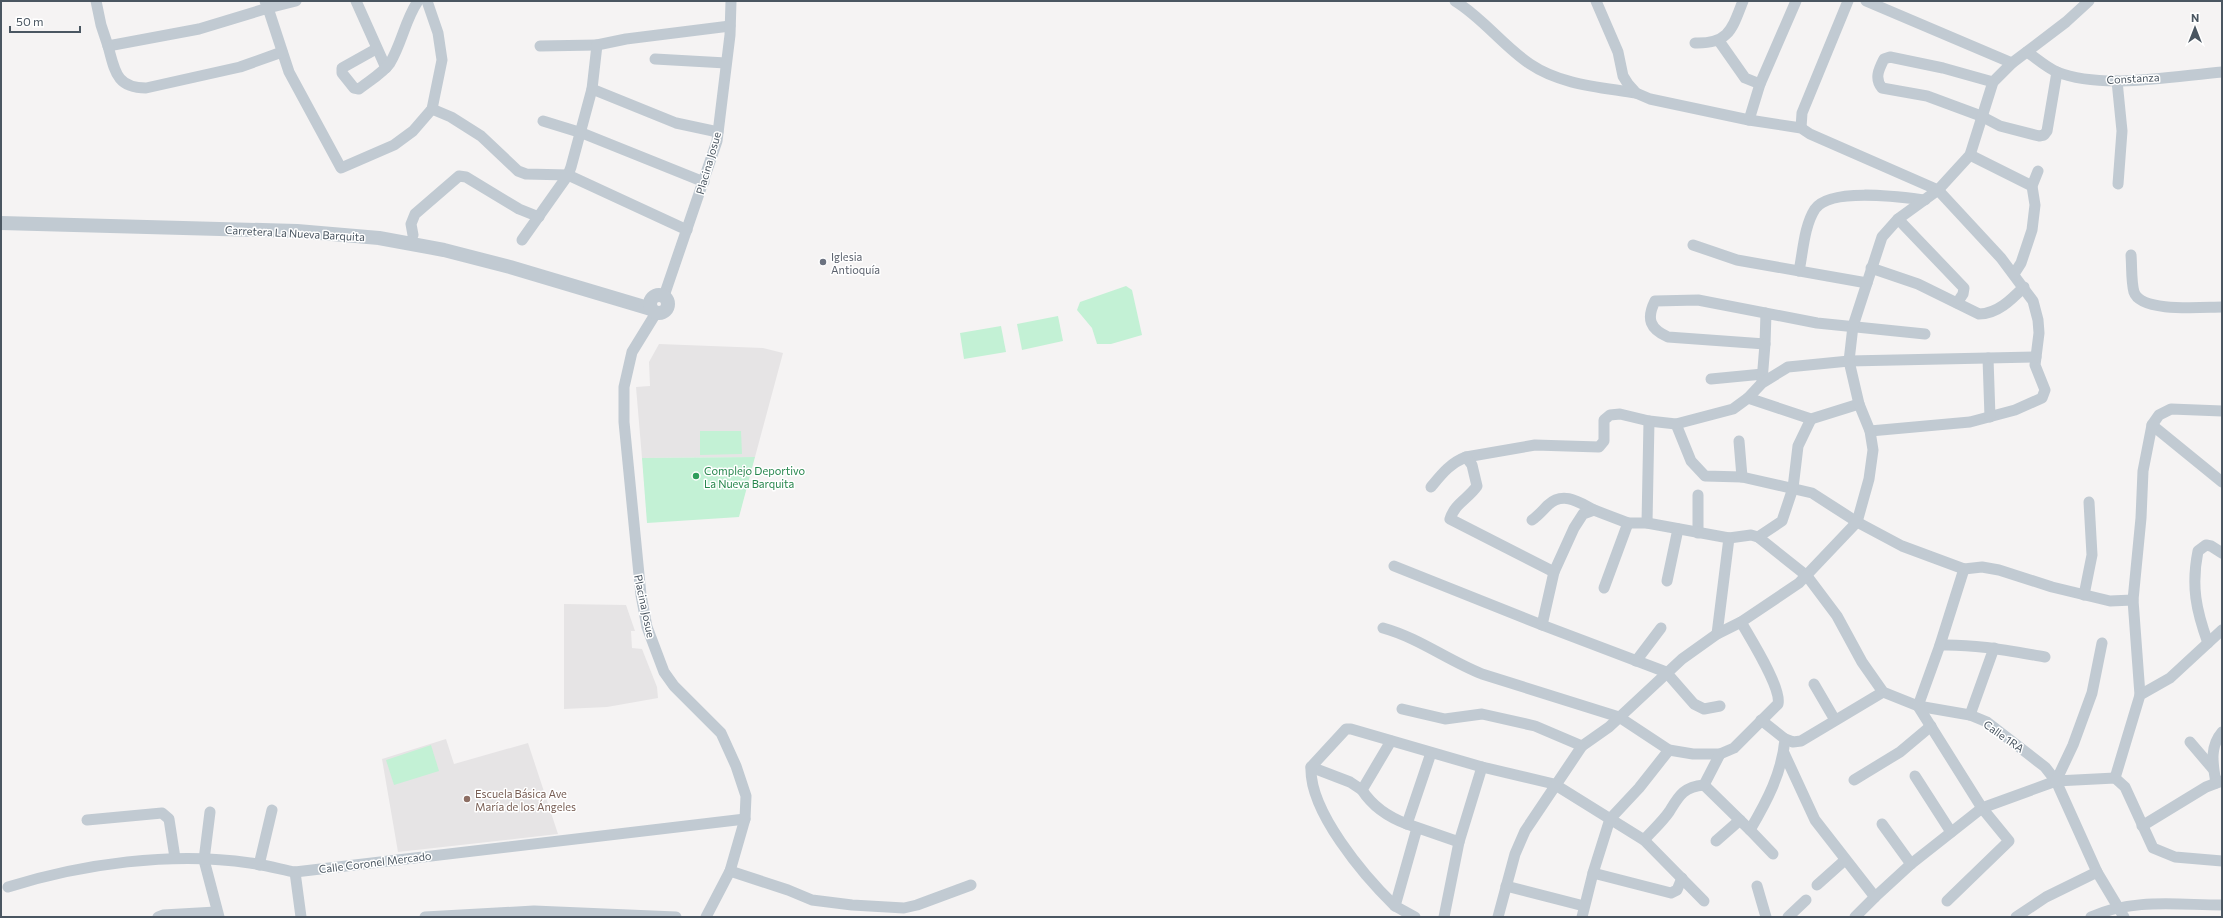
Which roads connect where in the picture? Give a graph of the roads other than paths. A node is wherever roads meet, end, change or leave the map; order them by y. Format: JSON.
{"nodes":[{"id":1,"x":96,"y":1,"type":"edge"},
{"id":2,"x":296,"y":1,"type":"edge"},
{"id":3,"x":356,"y":1,"type":"edge"},
{"id":4,"x":418,"y":1,"type":"edge"},
{"id":5,"x":427,"y":1,"type":"edge"},
{"id":6,"x":731,"y":1,"type":"edge"},
{"id":7,"x":1455,"y":1,"type":"edge"},
{"id":8,"x":1596,"y":1,"type":"edge"},
{"id":9,"x":1743,"y":1,"type":"edge"},
{"id":10,"x":1796,"y":1,"type":"edge"},
{"id":11,"x":1848,"y":1,"type":"edge"},
{"id":12,"x":1866,"y":1,"type":"edge"},
{"id":13,"x":2089,"y":1,"type":"edge"},
{"id":14,"x":266,"y":5,"type":"edge"},
{"id":15,"x":730,"y":26,"type":"junction"},
{"id":16,"x":1719,"y":41,"type":"junction"},
{"id":17,"x":1695,"y":43,"type":"dead end"},
{"id":18,"x":596,"y":45,"type":"junction"},
{"id":19,"x":108,"y":46,"type":"junction"},
{"id":20,"x":540,"y":46,"type":"dead end"},
{"id":21,"x":376,"y":49,"type":"junction"},
{"id":22,"x":282,"y":52,"type":"junction"},
{"id":23,"x":2027,"y":52,"type":"junction"},
{"id":24,"x":655,"y":59,"type":"dead end"},
{"id":25,"x":2012,"y":62,"type":"junction"},
{"id":26,"x":726,"y":63,"type":"junction"},
{"id":27,"x":386,"y":68,"type":"junction"},
{"id":28,"x":2057,"y":72,"type":"junction"},
{"id":29,"x":2222,"y":72,"type":"edge"},
{"id":30,"x":2117,"y":81,"type":"junction"},
{"id":31,"x":1993,"y":82,"type":"junction"},
{"id":32,"x":1760,"y":84,"type":"junction"},
{"id":33,"x":592,"y":89,"type":"junction"},
{"id":34,"x":1636,"y":92,"type":"junction"},
{"id":35,"x":432,"y":109,"type":"junction"},
{"id":36,"x":1981,"y":116,"type":"junction"},
{"id":37,"x":1749,"y":120,"type":"junction"},
{"id":38,"x":543,"y":121,"type":"dead end"},
{"id":39,"x":1800,"y":128,"type":"junction"},
{"id":40,"x":718,"y":132,"type":"junction"},
{"id":41,"x":582,"y":133,"type":"junction"},
{"id":42,"x":1970,"y":155,"type":"junction"},
{"id":43,"x":2038,"y":171,"type":"dead end"},
{"id":44,"x":568,"y":175,"type":"junction"},
{"id":45,"x":704,"y":182,"type":"junction"},
{"id":46,"x":2118,"y":184,"type":"dead end"},
{"id":47,"x":2032,"y":186,"type":"junction"},
{"id":48,"x":1938,"y":190,"type":"junction"},
{"id":49,"x":1925,"y":200,"type":"junction"},
{"id":50,"x":1,"y":215,"type":"edge"},
{"id":51,"x":538,"y":217,"type":"junction"},
{"id":52,"x":1898,"y":219,"type":"junction"},
{"id":53,"x":1,"y":223,"type":"edge"},
{"id":54,"x":298,"y":228,"type":"junction"},
{"id":55,"x":687,"y":230,"type":"junction"},
{"id":56,"x":379,"y":233,"type":"junction"},
{"id":57,"x":413,"y":235,"type":"junction"},
{"id":58,"x":522,"y":240,"type":"dead end"},
{"id":59,"x":1693,"y":245,"type":"dead end"},
{"id":60,"x":2131,"y":255,"type":"dead end"},
{"id":61,"x":1871,"y":268,"type":"junction"},
{"id":62,"x":1799,"y":272,"type":"junction"},
{"id":63,"x":2014,"y":274,"type":"junction"},
{"id":64,"x":1867,"y":283,"type":"junction"},
{"id":65,"x":2024,"y":287,"type":"junction"},
{"id":66,"x":1956,"y":303,"type":"junction"},
{"id":67,"x":655,"y":304,"type":"junction"},
{"id":68,"x":2222,"y":307,"type":"edge"},
{"id":69,"x":1766,"y":313,"type":"junction"},
{"id":70,"x":1853,"y":326,"type":"junction"},
{"id":71,"x":1925,"y":334,"type":"dead end"},
{"id":72,"x":1765,"y":344,"type":"junction"},
{"id":73,"x":2036,"y":357,"type":"junction"},
{"id":74,"x":1988,"y":358,"type":"junction"},
{"id":75,"x":1849,"y":361,"type":"junction"},
{"id":76,"x":1710,"y":379,"type":"dead end"},
{"id":77,"x":1763,"y":379,"type":"junction"},
{"id":78,"x":1748,"y":398,"type":"junction"},
{"id":79,"x":1859,"y":404,"type":"junction"},
{"id":80,"x":2222,"y":410,"type":"edge"},
{"id":81,"x":1990,"y":417,"type":"junction"},
{"id":82,"x":1811,"y":420,"type":"junction"},
{"id":83,"x":1649,"y":422,"type":"junction"},
{"id":84,"x":1676,"y":424,"type":"junction"},
{"id":85,"x":2152,"y":425,"type":"junction"},
{"id":86,"x":1870,"y":431,"type":"junction"},
{"id":87,"x":1738,"y":441,"type":"dead end"},
{"id":88,"x":1466,"y":457,"type":"junction"},
{"id":89,"x":1742,"y":476,"type":"junction"},
{"id":90,"x":2219,"y":476,"type":"edge"},
{"id":91,"x":1431,"y":487,"type":"dead end"},
{"id":92,"x":1793,"y":488,"type":"junction"},
{"id":93,"x":1698,"y":495,"type":"dead end"},
{"id":94,"x":2089,"y":502,"type":"dead end"},
{"id":95,"x":1594,"y":510,"type":"junction"},
{"id":96,"x":1532,"y":520,"type":"dead end"},
{"id":97,"x":1857,"y":522,"type":"junction"},
{"id":98,"x":1628,"y":523,"type":"junction"},
{"id":99,"x":1647,"y":523,"type":"junction"},
{"id":100,"x":1678,"y":529,"type":"junction"},
{"id":101,"x":1698,"y":533,"type":"junction"},
{"id":102,"x":1758,"y":537,"type":"junction"},
{"id":103,"x":1729,"y":538,"type":"junction"},
{"id":104,"x":2222,"y":553,"type":"edge"},
{"id":105,"x":1394,"y":566,"type":"dead end"},
{"id":106,"x":1964,"y":569,"type":"junction"},
{"id":107,"x":1554,"y":572,"type":"junction"},
{"id":108,"x":1807,"y":576,"type":"junction"},
{"id":109,"x":1667,"y":581,"type":"dead end"},
{"id":110,"x":1604,"y":588,"type":"dead end"},
{"id":111,"x":2084,"y":594,"type":"junction"},
{"id":112,"x":2133,"y":600,"type":"junction"},
{"id":113,"x":1741,"y":622,"type":"junction"},
{"id":114,"x":1542,"y":625,"type":"junction"},
{"id":115,"x":1383,"y":628,"type":"dead end"},
{"id":116,"x":1661,"y":628,"type":"dead end"},
{"id":117,"x":2222,"y":630,"type":"edge"},
{"id":118,"x":1717,"y":634,"type":"junction"},
{"id":119,"x":2102,"y":643,"type":"dead end"},
{"id":120,"x":2208,"y":643,"type":"junction"},
{"id":121,"x":1940,"y":645,"type":"junction"},
{"id":122,"x":1994,"y":648,"type":"junction"},
{"id":123,"x":2045,"y":657,"type":"dead end"},
{"id":124,"x":1636,"y":661,"type":"junction"},
{"id":125,"x":1666,"y":672,"type":"junction"},
{"id":126,"x":1814,"y":684,"type":"dead end"},
{"id":127,"x":1883,"y":692,"type":"junction"},
{"id":128,"x":2140,"y":695,"type":"junction"},
{"id":129,"x":1720,"y":706,"type":"dead end"},
{"id":130,"x":1918,"y":706,"type":"junction"},
{"id":131,"x":1402,"y":709,"type":"dead end"},
{"id":132,"x":1970,"y":715,"type":"junction"},
{"id":133,"x":1619,"y":717,"type":"junction"},
{"id":134,"x":1761,"y":720,"type":"junction"},
{"id":135,"x":1835,"y":720,"type":"junction"},
{"id":136,"x":1931,"y":726,"type":"junction"},
{"id":137,"x":2222,"y":732,"type":"edge"},
{"id":138,"x":1785,"y":739,"type":"junction"},
{"id":139,"x":1391,"y":741,"type":"junction"},
{"id":140,"x":2190,"y":742,"type":"dead end"},
{"id":141,"x":1582,"y":746,"type":"junction"},
{"id":142,"x":1669,"y":750,"type":"junction"},
{"id":143,"x":1431,"y":753,"type":"junction"},
{"id":144,"x":1784,"y":753,"type":"junction"},
{"id":145,"x":1720,"y":754,"type":"junction"},
{"id":146,"x":1311,"y":767,"type":"junction"},
{"id":147,"x":1482,"y":767,"type":"junction"},
{"id":148,"x":2213,"y":769,"type":"junction"},
{"id":149,"x":1915,"y":776,"type":"dead end"},
{"id":150,"x":2115,"y":778,"type":"junction"},
{"id":151,"x":1854,"y":780,"type":"dead end"},
{"id":152,"x":2056,"y":781,"type":"junction"},
{"id":153,"x":2219,"y":782,"type":"edge"},
{"id":154,"x":1554,"y":784,"type":"junction"},
{"id":155,"x":1704,"y":785,"type":"junction"},
{"id":156,"x":1362,"y":790,"type":"junction"},
{"id":157,"x":1982,"y":808,"type":"junction"},
{"id":158,"x":272,"y":810,"type":"dead end"},
{"id":159,"x":210,"y":812,"type":"dead end"},
{"id":160,"x":745,"y":819,"type":"junction"},
{"id":161,"x":1610,"y":819,"type":"junction"},
{"id":162,"x":86,"y":820,"type":"dead end"},
{"id":163,"x":1740,"y":820,"type":"junction"},
{"id":164,"x":1882,"y":824,"type":"dead end"},
{"id":165,"x":1412,"y":826,"type":"junction"},
{"id":166,"x":2142,"y":826,"type":"junction"},
{"id":167,"x":1750,"y":830,"type":"junction"},
{"id":168,"x":1951,"y":832,"type":"junction"},
{"id":169,"x":1644,"y":840,"type":"junction"},
{"id":170,"x":1716,"y":841,"type":"dead end"},
{"id":171,"x":1459,"y":842,"type":"junction"},
{"id":172,"x":1773,"y":854,"type":"dead end"},
{"id":173,"x":175,"y":858,"type":"junction"},
{"id":174,"x":204,"y":860,"type":"junction"},
{"id":175,"x":1845,"y":860,"type":"junction"},
{"id":176,"x":2222,"y":861,"type":"edge"},
{"id":177,"x":1911,"y":864,"type":"junction"},
{"id":178,"x":259,"y":865,"type":"junction"},
{"id":179,"x":730,"y":871,"type":"junction"},
{"id":180,"x":295,"y":872,"type":"junction"},
{"id":181,"x":2097,"y":872,"type":"junction"},
{"id":182,"x":1593,"y":873,"type":"junction"},
{"id":183,"x":1682,"y":878,"type":"junction"},
{"id":184,"x":971,"y":885,"type":"dead end"},
{"id":185,"x":1816,"y":885,"type":"dead end"},
{"id":186,"x":1506,"y":886,"type":"junction"},
{"id":187,"x":1757,"y":886,"type":"dead end"},
{"id":188,"x":8,"y":887,"type":"dead end"},
{"id":189,"x":1875,"y":897,"type":"junction"},
{"id":190,"x":1806,"y":900,"type":"dead end"},
{"id":191,"x":1704,"y":901,"type":"dead end"},
{"id":192,"x":1947,"y":901,"type":"dead end"},
{"id":193,"x":2222,"y":905,"type":"edge"},
{"id":194,"x":1395,"y":906,"type":"junction"},
{"id":195,"x":2118,"y":907,"type":"junction"},
{"id":196,"x":1583,"y":912,"type":"edge"},
{"id":197,"x":533,"y":914,"type":"edge"},
{"id":198,"x":582,"y":914,"type":"edge"},
{"id":199,"x":218,"y":915,"type":"edge"},
{"id":200,"x":485,"y":915,"type":"edge"},
{"id":201,"x":158,"y":917,"type":"edge"},
{"id":202,"x":301,"y":917,"type":"edge"},
{"id":203,"x":425,"y":917,"type":"edge"},
{"id":204,"x":429,"y":917,"type":"edge"},
{"id":205,"x":676,"y":917,"type":"edge"},
{"id":206,"x":706,"y":917,"type":"edge"},
{"id":207,"x":1415,"y":917,"type":"edge"},
{"id":208,"x":1444,"y":917,"type":"edge"},
{"id":209,"x":1498,"y":917,"type":"edge"},
{"id":210,"x":1766,"y":917,"type":"edge"},
{"id":211,"x":1788,"y":917,"type":"edge"},
{"id":212,"x":1854,"y":917,"type":"edge"},
{"id":213,"x":2016,"y":917,"type":"edge"},
{"id":214,"x":2091,"y":917,"type":"edge"},
{"id":215,"x":2124,"y":917,"type":"edge"}],
"edges":[{"from":1,"to":19,"type":"street"},
{"from":2,"to":14,"type":"street"},
{"from":3,"to":21,"type":"street"},
{"from":4,"to":27,"type":"street"},
{"from":5,"to":35,"type":"street"},
{"from":6,"to":15,"type":"street","name":"Placina Josue"},
{"from":7,"to":34,"type":"street"},
{"from":8,"to":34,"type":"street"},
{"from":9,"to":16,"type":"street"},
{"from":10,"to":32,"type":"street"},
{"from":11,"to":39,"type":"street"},
{"from":12,"to":25,"type":"street"},
{"from":13,"to":23,"type":"street"},
{"from":14,"to":19,"type":"street"},
{"from":14,"to":22,"type":"street"},
{"from":15,"to":18,"type":"street"},
{"from":15,"to":26,"type":"street","name":"Placina Josue"},
{"from":16,"to":17,"type":"street"},
{"from":16,"to":32,"type":"street"},
{"from":18,"to":20,"type":"street"},
{"from":18,"to":33,"type":"street"},
{"from":19,"to":22,"type":"street"},
{"from":21,"to":27,"type":"street"},
{"from":21,"to":27,"type":"street"},
{"from":22,"to":35,"type":"street"},
{"from":23,"to":25,"type":"street"},
{"from":23,"to":28,"type":"street","name":"Constanza"},
{"from":24,"to":26,"type":"street"},
{"from":25,"to":31,"type":"street"},
{"from":26,"to":40,"type":"street","name":"Placina Josue"},
{"from":28,"to":30,"type":"street","name":"Constanza"},
{"from":28,"to":36,"type":"street"},
{"from":29,"to":30,"type":"street","name":"Constanza"},
{"from":30,"to":46,"type":"street"},
{"from":31,"to":36,"type":"street"},
{"from":31,"to":36,"type":"street"},
{"from":32,"to":37,"type":"street"},
{"from":33,"to":40,"type":"street"},
{"from":33,"to":41,"type":"street"},
{"from":34,"to":37,"type":"street"},
{"from":35,"to":44,"type":"street"},
{"from":36,"to":42,"type":"street"},
{"from":37,"to":39,"type":"street"},
{"from":38,"to":41,"type":"street"},
{"from":39,"to":48,"type":"street"},
{"from":40,"to":45,"type":"street","name":"Placina Josue"},
{"from":41,"to":44,"type":"street"},
{"from":41,"to":45,"type":"street"},
{"from":42,"to":47,"type":"street"},
{"from":42,"to":48,"type":"street"},
{"from":43,"to":47,"type":"street"},
{"from":44,"to":51,"type":"street"},
{"from":44,"to":55,"type":"street"},
{"from":45,"to":55,"type":"street","name":"Placina Josue"},
{"from":47,"to":63,"type":"street"},
{"from":48,"to":49,"type":"street"},
{"from":48,"to":63,"type":"street"},
{"from":49,"to":52,"type":"street"},
{"from":49,"to":62,"type":"street"},
{"from":50,"to":54,"type":"street","name":"Carretera La Nueva Barquita"},
{"from":51,"to":57,"type":"street"},
{"from":51,"to":58,"type":"street"},
{"from":52,"to":61,"type":"street"},
{"from":52,"to":66,"type":"street"},
{"from":53,"to":54,"type":"street","name":"Carretera La Nueva Barquita"},
{"from":54,"to":56,"type":"street","name":"Carretera La Nueva Barquita"},
{"from":55,"to":67,"type":"street","name":"Placina Josue"},
{"from":56,"to":57,"type":"street","name":"Carretera La Nueva Barquita"},
{"from":56,"to":67,"type":"street","name":"Carretera La Nueva Barquita"},
{"from":57,"to":67,"type":"street","name":"Carretera La Nueva Barquita"},
{"from":59,"to":62,"type":"street"},
{"from":60,"to":68,"type":"street"},
{"from":61,"to":64,"type":"street"},
{"from":61,"to":66,"type":"street"},
{"from":62,"to":64,"type":"street"},
{"from":63,"to":65,"type":"street"},
{"from":64,"to":70,"type":"street"},
{"from":65,"to":66,"type":"street"},
{"from":65,"to":73,"type":"street"},
{"from":67,"to":160,"type":"street","name":"Placina Josue"},
{"from":69,"to":70,"type":"street"},
{"from":69,"to":72,"type":"street"},
{"from":69,"to":72,"type":"street"},
{"from":70,"to":71,"type":"street"},
{"from":70,"to":75,"type":"street"},
{"from":72,"to":77,"type":"street"},
{"from":73,"to":74,"type":"street"},
{"from":73,"to":81,"type":"street"},
{"from":74,"to":75,"type":"street"},
{"from":74,"to":81,"type":"street"},
{"from":75,"to":77,"type":"street"},
{"from":75,"to":79,"type":"street"},
{"from":76,"to":77,"type":"street"},
{"from":77,"to":78,"type":"street"},
{"from":78,"to":82,"type":"street"},
{"from":78,"to":84,"type":"street"},
{"from":79,"to":82,"type":"street"},
{"from":79,"to":86,"type":"street"},
{"from":80,"to":85,"type":"street"},
{"from":81,"to":86,"type":"street"},
{"from":82,"to":92,"type":"street"},
{"from":83,"to":84,"type":"street"},
{"from":83,"to":88,"type":"street"},
{"from":83,"to":99,"type":"street"},
{"from":84,"to":89,"type":"street"},
{"from":85,"to":90,"type":"street"},
{"from":85,"to":112,"type":"street"},
{"from":86,"to":97,"type":"street"},
{"from":87,"to":89,"type":"street"},
{"from":88,"to":91,"type":"street"},
{"from":88,"to":107,"type":"street"},
{"from":89,"to":92,"type":"street"},
{"from":92,"to":97,"type":"street"},
{"from":92,"to":102,"type":"street"},
{"from":93,"to":101,"type":"street"},
{"from":94,"to":111,"type":"street"},
{"from":95,"to":96,"type":"street"},
{"from":95,"to":98,"type":"street"},
{"from":95,"to":107,"type":"street"},
{"from":97,"to":106,"type":"street"},
{"from":97,"to":108,"type":"street"},
{"from":98,"to":99,"type":"street"},
{"from":98,"to":110,"type":"street"},
{"from":99,"to":100,"type":"street"},
{"from":100,"to":101,"type":"street"},
{"from":100,"to":109,"type":"street"},
{"from":101,"to":103,"type":"street"},
{"from":102,"to":103,"type":"street"},
{"from":102,"to":108,"type":"street"},
{"from":103,"to":118,"type":"street"},
{"from":104,"to":120,"type":"street"},
{"from":105,"to":114,"type":"street"},
{"from":106,"to":111,"type":"street"},
{"from":106,"to":121,"type":"street"},
{"from":107,"to":114,"type":"street"},
{"from":108,"to":113,"type":"street"},
{"from":108,"to":127,"type":"street"},
{"from":111,"to":112,"type":"street"},
{"from":112,"to":128,"type":"street"},
{"from":113,"to":118,"type":"street"},
{"from":113,"to":134,"type":"street"},
{"from":114,"to":124,"type":"street"},
{"from":115,"to":133,"type":"street"},
{"from":116,"to":124,"type":"street"},
{"from":117,"to":120,"type":"street"},
{"from":118,"to":125,"type":"street"},
{"from":119,"to":152,"type":"street"},
{"from":120,"to":128,"type":"street"},
{"from":121,"to":122,"type":"street"},
{"from":121,"to":130,"type":"street"},
{"from":122,"to":123,"type":"street"},
{"from":122,"to":132,"type":"street"},
{"from":124,"to":125,"type":"street"},
{"from":125,"to":129,"type":"street"},
{"from":125,"to":133,"type":"street"},
{"from":126,"to":135,"type":"street"},
{"from":127,"to":130,"type":"street","name":"Calle 1RA"},
{"from":127,"to":135,"type":"street"},
{"from":128,"to":150,"type":"street"},
{"from":130,"to":132,"type":"street","name":"Calle 1RA"},
{"from":130,"to":136,"type":"street"},
{"from":131,"to":141,"type":"street"},
{"from":132,"to":152,"type":"street","name":"Calle 1RA"},
{"from":133,"to":141,"type":"street"},
{"from":133,"to":142,"type":"street"},
{"from":134,"to":138,"type":"street"},
{"from":134,"to":145,"type":"street"},
{"from":135,"to":138,"type":"street"},
{"from":136,"to":151,"type":"street"},
{"from":136,"to":157,"type":"street"},
{"from":137,"to":148,"type":"street"},
{"from":138,"to":144,"type":"street"},
{"from":139,"to":143,"type":"street"},
{"from":139,"to":146,"type":"street"},
{"from":139,"to":156,"type":"street"},
{"from":140,"to":148,"type":"street"},
{"from":141,"to":154,"type":"street"},
{"from":142,"to":145,"type":"street"},
{"from":142,"to":161,"type":"street"},
{"from":143,"to":147,"type":"street"},
{"from":143,"to":165,"type":"street"},
{"from":144,"to":167,"type":"street"},
{"from":144,"to":175,"type":"street"},
{"from":145,"to":155,"type":"street"},
{"from":146,"to":156,"type":"street"},
{"from":146,"to":194,"type":"street"},
{"from":147,"to":154,"type":"street"},
{"from":147,"to":171,"type":"street"},
{"from":148,"to":153,"type":"street"},
{"from":149,"to":168,"type":"street"},
{"from":150,"to":152,"type":"street"},
{"from":150,"to":166,"type":"street"},
{"from":152,"to":157,"type":"street"},
{"from":152,"to":181,"type":"street","name":"Calle 1RA"},
{"from":153,"to":166,"type":"street"},
{"from":154,"to":161,"type":"street"},
{"from":154,"to":186,"type":"street"},
{"from":155,"to":163,"type":"street"},
{"from":155,"to":169,"type":"street"},
{"from":156,"to":165,"type":"street"},
{"from":157,"to":168,"type":"street"},
{"from":157,"to":192,"type":"street"},
{"from":158,"to":178,"type":"street"},
{"from":159,"to":174,"type":"street"},
{"from":160,"to":179,"type":"street","name":"Placina Josue"},
{"from":160,"to":180,"type":"street","name":"Calle Coronel Mercado"},
{"from":161,"to":169,"type":"street"},
{"from":161,"to":182,"type":"street"},
{"from":162,"to":173,"type":"street"},
{"from":163,"to":167,"type":"street"},
{"from":163,"to":170,"type":"street"},
{"from":164,"to":177,"type":"street"},
{"from":165,"to":171,"type":"street"},
{"from":165,"to":194,"type":"street"},
{"from":166,"to":176,"type":"street"},
{"from":167,"to":172,"type":"street"},
{"from":168,"to":177,"type":"street"},
{"from":169,"to":183,"type":"street"},
{"from":171,"to":208,"type":"street"},
{"from":173,"to":174,"type":"street","name":"Calle Coronel Mercado"},
{"from":173,"to":188,"type":"street","name":"Calle Coronel Mercado"},
{"from":174,"to":178,"type":"street","name":"Calle Coronel Mercado"},
{"from":174,"to":199,"type":"street"},
{"from":175,"to":185,"type":"street"},
{"from":175,"to":189,"type":"street"},
{"from":177,"to":189,"type":"street"},
{"from":178,"to":180,"type":"street","name":"Calle Coronel Mercado"},
{"from":179,"to":184,"type":"street"},
{"from":179,"to":206,"type":"street","name":"Placina Josue"},
{"from":180,"to":202,"type":"street"},
{"from":181,"to":195,"type":"street","name":"Calle 1RA"},
{"from":181,"to":213,"type":"street"},
{"from":182,"to":183,"type":"street"},
{"from":182,"to":196,"type":"street"},
{"from":183,"to":191,"type":"street"},
{"from":186,"to":196,"type":"street"},
{"from":186,"to":209,"type":"street"},
{"from":187,"to":210,"type":"street"},
{"from":189,"to":212,"type":"street"},
{"from":190,"to":211,"type":"street"},
{"from":193,"to":195,"type":"street"},
{"from":194,"to":207,"type":"street"},
{"from":195,"to":214,"type":"street"},
{"from":195,"to":215,"type":"street","name":"Calle 1RA"},
{"from":197,"to":198,"type":"street"},
{"from":197,"to":200,"type":"street"},
{"from":198,"to":205,"type":"street"},
{"from":199,"to":201,"type":"street"},
{"from":200,"to":204,"type":"street"},
{"from":203,"to":204,"type":"street"}]}
